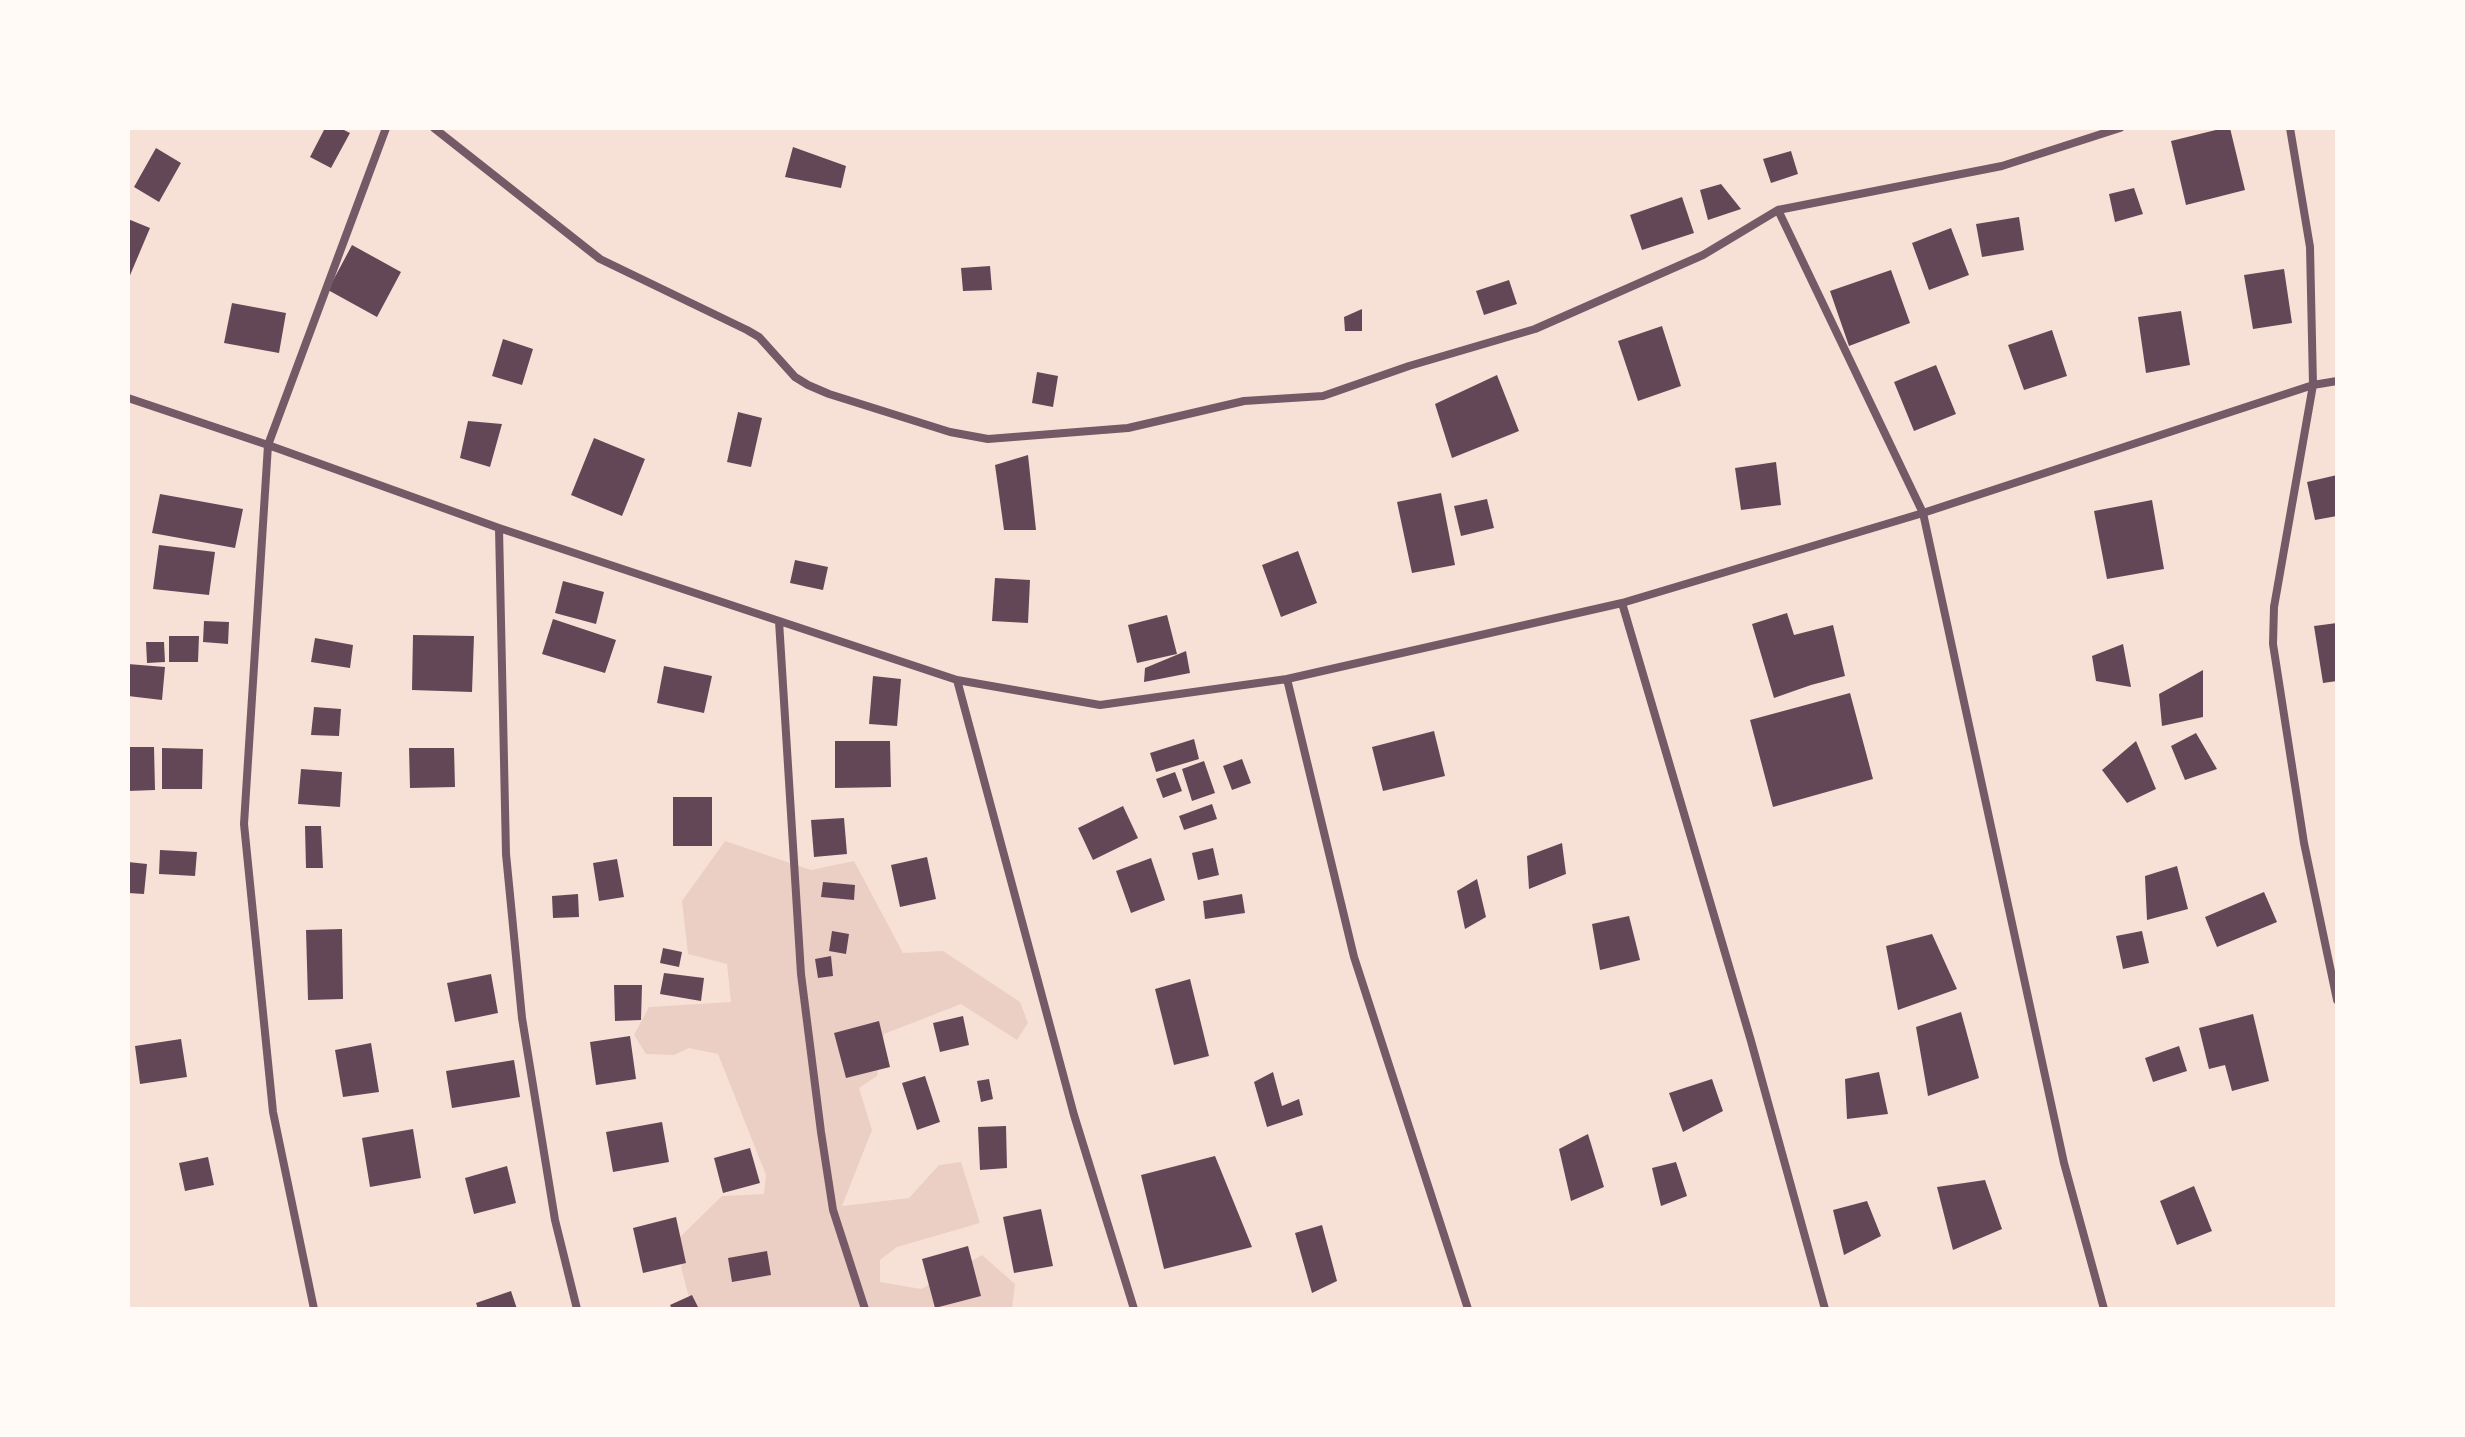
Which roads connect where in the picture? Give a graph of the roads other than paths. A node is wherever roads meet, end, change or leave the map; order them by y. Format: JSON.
{"nodes":[{"id":1,"x":386,"y":128,"type":"edge"},
{"id":2,"x":434,"y":128,"type":"edge"},
{"id":3,"x":2120,"y":128,"type":"edge"},
{"id":4,"x":2290,"y":128,"type":"edge"},
{"id":5,"x":1778,"y":210,"type":"junction"},
{"id":6,"x":2337,"y":381,"type":"edge"},
{"id":7,"x":2313,"y":385,"type":"junction"},
{"id":8,"x":128,"y":398,"type":"edge"},
{"id":9,"x":268,"y":445,"type":"junction"},
{"id":10,"x":1923,"y":513,"type":"junction"},
{"id":11,"x":499,"y":528,"type":"junction"},
{"id":12,"x":1622,"y":603,"type":"junction"},
{"id":13,"x":779,"y":621,"type":"junction"},
{"id":14,"x":1287,"y":679,"type":"junction"},
{"id":15,"x":957,"y":680,"type":"junction"},
{"id":16,"x":2337,"y":1000,"type":"edge"},
{"id":17,"x":314,"y":1309,"type":"edge"},
{"id":18,"x":577,"y":1309,"type":"edge"},
{"id":19,"x":865,"y":1309,"type":"edge"},
{"id":20,"x":1134,"y":1309,"type":"edge"},
{"id":21,"x":1468,"y":1309,"type":"edge"},
{"id":22,"x":1825,"y":1309,"type":"edge"},
{"id":23,"x":2104,"y":1309,"type":"edge"}],
"edges":[{"from":1,"to":9,"type":"street"},
{"from":2,"to":5,"type":"street"},
{"from":3,"to":5,"type":"street"},
{"from":4,"to":7,"type":"street"},
{"from":5,"to":10,"type":"street"},
{"from":6,"to":7,"type":"street"},
{"from":7,"to":10,"type":"street"},
{"from":7,"to":16,"type":"street"},
{"from":8,"to":9,"type":"street"},
{"from":9,"to":11,"type":"street"},
{"from":9,"to":17,"type":"street"},
{"from":10,"to":12,"type":"street"},
{"from":10,"to":23,"type":"street"},
{"from":11,"to":13,"type":"street"},
{"from":11,"to":18,"type":"street"},
{"from":12,"to":14,"type":"street"},
{"from":12,"to":22,"type":"street"},
{"from":13,"to":15,"type":"street"},
{"from":13,"to":19,"type":"street"},
{"from":14,"to":15,"type":"street"},
{"from":14,"to":21,"type":"street"},
{"from":15,"to":20,"type":"street"}]}
